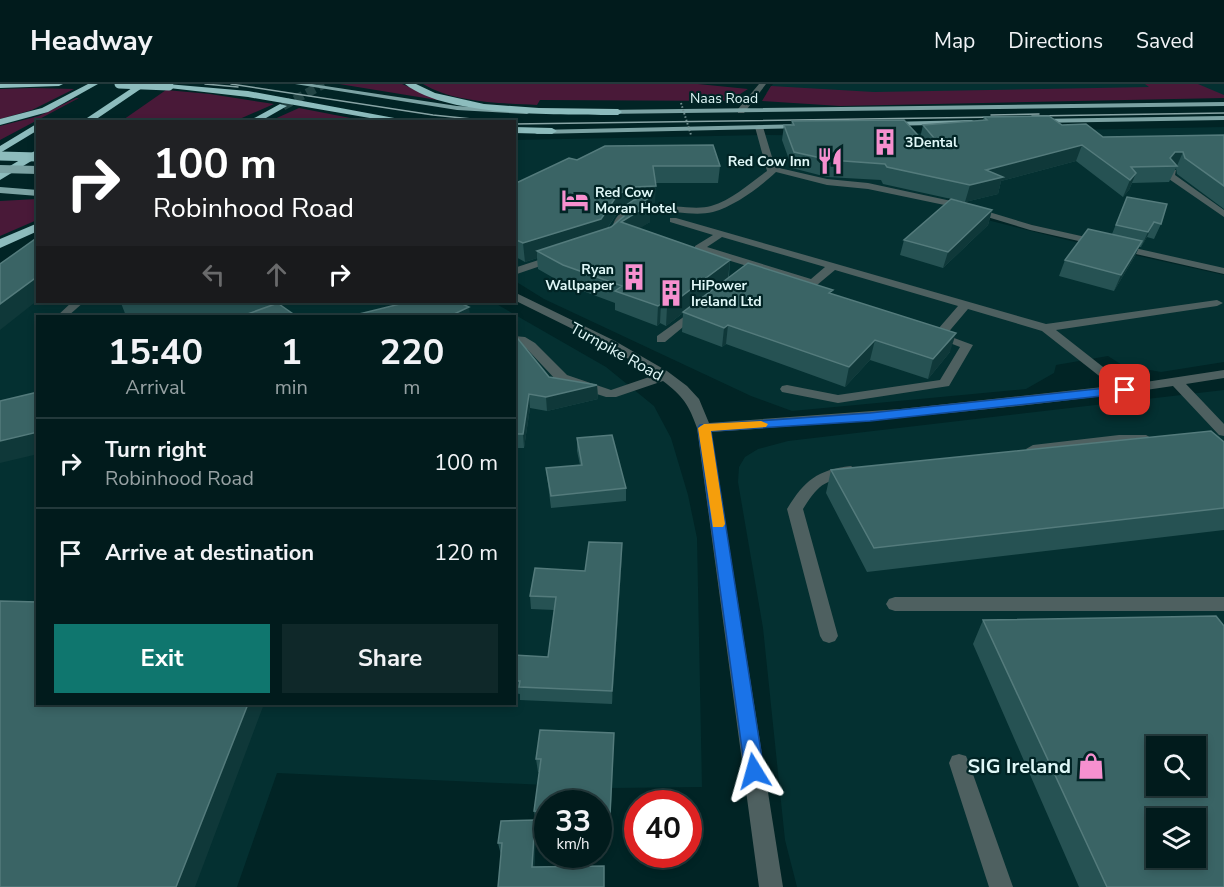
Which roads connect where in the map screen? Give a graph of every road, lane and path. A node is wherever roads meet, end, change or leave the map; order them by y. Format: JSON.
{"nodes":[{"id":1,"x":59,"y":84,"type":"edge"},
{"id":2,"x":120,"y":84,"type":"edge"},
{"id":3,"x":144,"y":84,"type":"edge"},
{"id":4,"x":298,"y":84,"type":"edge"},
{"id":5,"x":409,"y":84,"type":"edge"},
{"id":6,"x":763,"y":84,"type":"edge"},
{"id":7,"x":164,"y":85,"type":"edge"},
{"id":8,"x":0,"y":86,"type":"edge"},
{"id":9,"x":98,"y":87,"type":"edge"},
{"id":10,"x":681,"y":103,"type":"dead end"},
{"id":11,"x":1224,"y":104,"type":"edge"},
{"id":12,"x":284,"y":106,"type":"tunnel mouth"},
{"id":13,"x":741,"y":111,"type":"junction"},
{"id":14,"x":618,"y":112,"type":"junction"},
{"id":15,"x":362,"y":115,"type":"junction"},
{"id":16,"x":55,"y":116,"type":"dead end"},
{"id":17,"x":1224,"y":118,"type":"edge"},
{"id":18,"x":88,"y":120,"type":"edge"},
{"id":19,"x":106,"y":120,"type":"edge"},
{"id":20,"x":255,"y":120,"type":"edge"},
{"id":21,"x":379,"y":120,"type":"edge"},
{"id":22,"x":398,"y":120,"type":"edge"},
{"id":23,"x":1023,"y":121,"type":"edge"},
{"id":24,"x":0,"y":122,"type":"edge"},
{"id":25,"x":978,"y":122,"type":"edge"},
{"id":26,"x":875,"y":124,"type":"edge"},
{"id":27,"x":898,"y":124,"type":"junction"},
{"id":28,"x":817,"y":126,"type":"edge"},
{"id":29,"x":36,"y":127,"type":"edge"},
{"id":30,"x":759,"y":127,"type":"junction"},
{"id":31,"x":516,"y":131,"type":"edge"},
{"id":32,"x":552,"y":131,"type":"joint"},
{"id":33,"x":906,"y":131,"type":"edge"},
{"id":34,"x":691,"y":135,"type":"dead end"},
{"id":35,"x":0,"y":150,"type":"edge"},
{"id":36,"x":36,"y":153,"type":"edge"},
{"id":37,"x":0,"y":156,"type":"edge"},
{"id":38,"x":36,"y":157,"type":"edge"},
{"id":39,"x":36,"y":165,"type":"edge"},
{"id":40,"x":0,"y":169,"type":"edge"},
{"id":41,"x":36,"y":170,"type":"edge"},
{"id":42,"x":1173,"y":172,"type":"edge"},
{"id":43,"x":769,"y":173,"type":"junction"},
{"id":44,"x":0,"y":177,"type":"edge"},
{"id":45,"x":790,"y":183,"type":"dead end"},
{"id":46,"x":0,"y":189,"type":"edge"},
{"id":47,"x":33,"y":193,"type":"edge"},
{"id":48,"x":1224,"y":214,"type":"edge"},
{"id":49,"x":672,"y":220,"type":"dead end"},
{"id":50,"x":36,"y":227,"type":"edge"},
{"id":51,"x":720,"y":234,"type":"junction"},
{"id":52,"x":0,"y":244,"type":"edge"},
{"id":53,"x":596,"y":244,"type":"edge"},
{"id":54,"x":566,"y":254,"type":"edge"},
{"id":55,"x":833,"y":266,"type":"junction"},
{"id":56,"x":516,"y":271,"type":"edge"},
{"id":57,"x":1224,"y":271,"type":"edge"},
{"id":58,"x":516,"y":297,"type":"edge"},
{"id":59,"x":708,"y":302,"type":"edge"},
{"id":60,"x":77,"y":303,"type":"edge"},
{"id":61,"x":1217,"y":303,"type":"dead end"},
{"id":62,"x":966,"y":304,"type":"junction"},
{"id":63,"x":63,"y":315,"type":"edge"},
{"id":64,"x":1046,"y":327,"type":"junction"},
{"id":65,"x":661,"y":339,"type":"dead end"},
{"id":66,"x":516,"y":340,"type":"edge"},
{"id":67,"x":1224,"y":374,"type":"edge"},
{"id":68,"x":665,"y":376,"type":"junction"},
{"id":69,"x":1176,"y":381,"type":"junction"},
{"id":70,"x":787,"y":389,"type":"dead end"},
{"id":71,"x":1125,"y":390,"type":"junction"},
{"id":72,"x":704,"y":428,"type":"junction"},
{"id":73,"x":1220,"y":437,"type":"edge"},
{"id":74,"x":1166,"y":439,"type":"edge"},
{"id":75,"x":1014,"y":452,"type":"edge"},
{"id":76,"x":863,"y":469,"type":"edge"},
{"id":77,"x":895,"y":604,"type":"dead end"},
{"id":78,"x":1224,"y":604,"type":"edge"},
{"id":79,"x":829,"y":636,"type":"dead end"},
{"id":80,"x":959,"y":763,"type":"dead end"},
{"id":81,"x":771,"y":887,"type":"edge"},
{"id":82,"x":1001,"y":887,"type":"edge"}],
"edges":[{"from":1,"to":8,"type":"highway"},
{"from":2,"to":7,"type":"highway","bridge":true},
{"from":3,"to":18,"type":"highway"},
{"from":4,"to":14,"type":"main road","name":"Naas Road"},
{"from":5,"to":14,"type":"highway"},
{"from":6,"to":13,"type":"street"},
{"from":7,"to":15,"type":"highway"},
{"from":7,"to":19,"type":"highway"},
{"from":9,"to":16,"type":"highway"},
{"from":9,"to":24,"type":"highway"},
{"from":10,"to":34,"type":"path","bridge":true},
{"from":11,"to":13,"type":"main road","name":"Naas Road"},
{"from":12,"to":20,"type":"highway"},
{"from":13,"to":14,"type":"main road","name":"Naas Road"},
{"from":15,"to":21,"type":"highway"},
{"from":15,"to":22,"type":"highway"},
{"from":17,"to":23,"type":"main road"},
{"from":25,"to":27,"type":"main road"},
{"from":26,"to":27,"type":"main road"},
{"from":27,"to":33,"type":"street"},
{"from":28,"to":30,"type":"main road","name":"Naas Road"},
{"from":29,"to":35,"type":"highway"},
{"from":30,"to":32,"type":"main road","name":"Naas Road"},
{"from":30,"to":43,"type":"street"},
{"from":31,"to":32,"type":"highway"},
{"from":36,"to":44,"type":"highway"},
{"from":37,"to":38,"type":"highway","bridge":true},
{"from":39,"to":46,"type":"highway"},
{"from":40,"to":41,"type":"main road","bridge":true},
{"from":42,"to":48,"type":"street"},
{"from":43,"to":45,"type":"street"},
{"from":43,"to":53,"type":"street"},
{"from":43,"to":57,"type":"street"},
{"from":46,"to":47,"type":"main road"},
{"from":49,"to":51,"type":"street"},
{"from":50,"to":52,"type":"highway"},
{"from":51,"to":55,"type":"street"},
{"from":51,"to":55,"type":"street"},
{"from":54,"to":56,"type":"street"},
{"from":55,"to":62,"type":"street"},
{"from":58,"to":68,"type":"street","name":"Turnpike Road"},
{"from":59,"to":65,"type":"street"},
{"from":60,"to":63,"type":"street"},
{"from":61,"to":64,"type":"street"},
{"from":62,"to":64,"type":"street"},
{"from":62,"to":70,"type":"street"},
{"from":64,"to":71,"type":"street"},
{"from":66,"to":68,"type":"street"},
{"from":67,"to":69,"type":"street"},
{"from":68,"to":72,"type":"street","name":"Turnpike Road"},
{"from":69,"to":71,"type":"street"},
{"from":69,"to":73,"type":"street"},
{"from":71,"to":72,"type":"street"},
{"from":72,"to":81,"type":"street","name":"Turnpike Road"},
{"from":74,"to":75,"type":"street"},
{"from":76,"to":79,"type":"street"},
{"from":77,"to":78,"type":"street"},
{"from":80,"to":82,"type":"street"}]}
